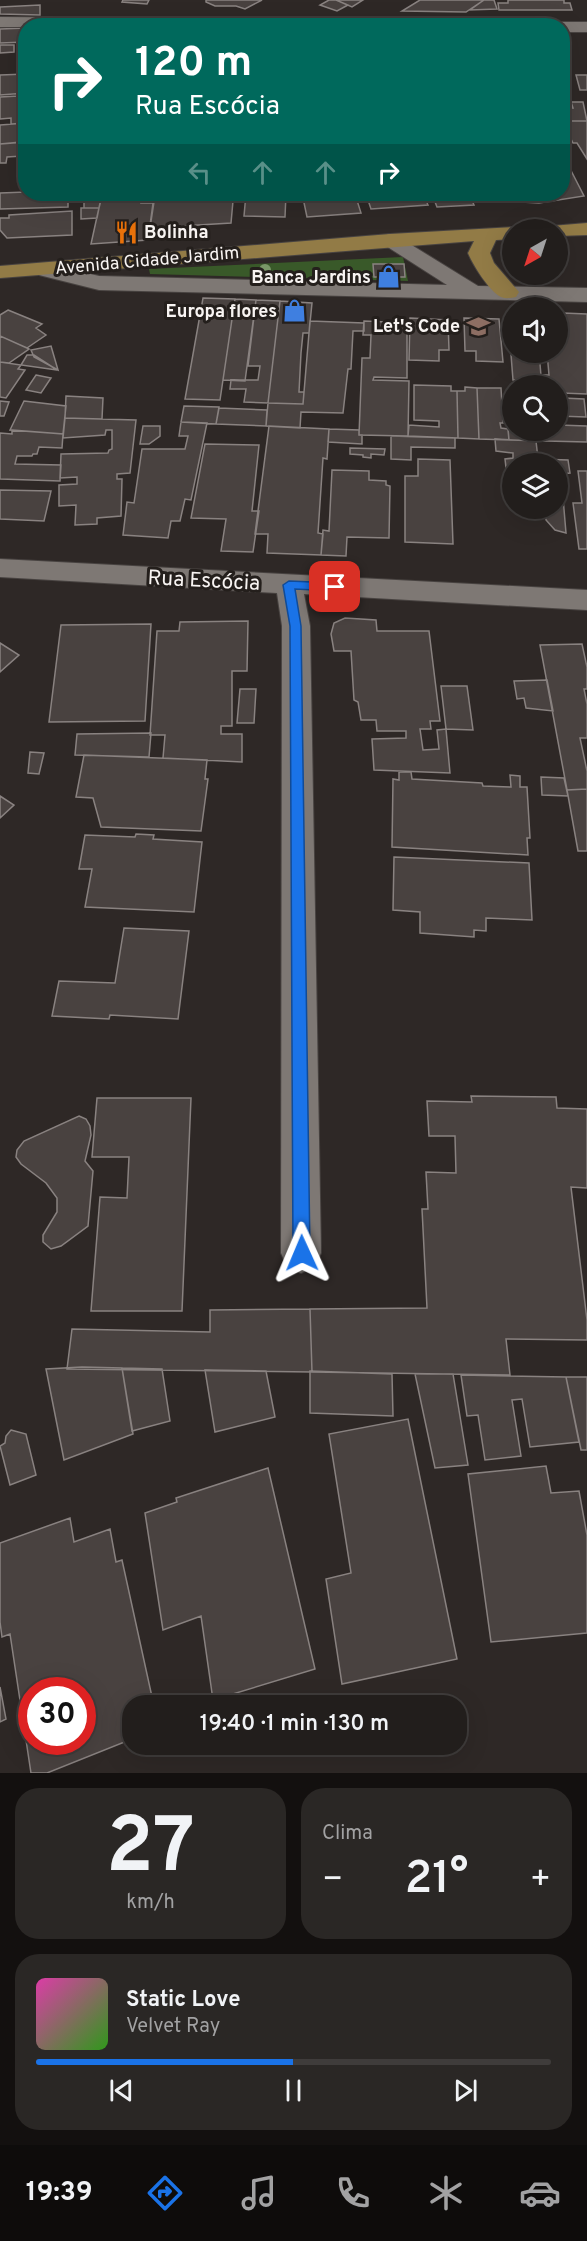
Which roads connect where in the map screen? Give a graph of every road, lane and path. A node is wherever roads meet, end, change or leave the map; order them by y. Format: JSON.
{"nodes":[{"id":1,"x":276,"y":10,"type":"dead end"},
{"id":2,"x":94,"y":18,"type":"edge"},
{"id":3,"x":193,"y":18,"type":"edge"},
{"id":4,"x":261,"y":18,"type":"edge"},
{"id":5,"x":18,"y":21,"type":"edge"},
{"id":6,"x":0,"y":22,"type":"edge"},
{"id":7,"x":570,"y":27,"type":"edge"},
{"id":8,"x":587,"y":27,"type":"edge"},
{"id":9,"x":587,"y":229,"type":"edge"},
{"id":10,"x":568,"y":230,"type":"edge"},
{"id":11,"x":502,"y":233,"type":"edge"},
{"id":12,"x":489,"y":234,"type":"junction"},
{"id":13,"x":390,"y":240,"type":"junction"},
{"id":14,"x":43,"y":269,"type":"junction"},
{"id":15,"x":0,"y":272,"type":"edge"},
{"id":16,"x":472,"y":291,"type":"junction"},
{"id":17,"x":508,"y":292,"type":"junction"},
{"id":18,"x":587,"y":295,"type":"edge"},
{"id":19,"x":0,"y":568,"type":"edge"},
{"id":20,"x":289,"y":585,"type":"junction"},
{"id":21,"x":587,"y":600,"type":"edge"},
{"id":22,"x":302,"y":1253,"type":"dead end"}],
"edges":[{"from":1,"to":4,"type":"street"},
{"from":2,"to":3,"type":"street"},
{"from":5,"to":6,"type":"street"},
{"from":7,"to":8,"type":"street"},
{"from":9,"to":10,"type":"main road"},
{"from":11,"to":12,"type":"main road","name":"Avenida Cidade Jardim"},
{"from":12,"to":13,"type":"main road","name":"Avenida Cidade Jardim"},
{"from":12,"to":17,"type":"main road"},
{"from":13,"to":14,"type":"main road","name":"Avenida Cidade Jardim"},
{"from":13,"to":16,"type":"street"},
{"from":14,"to":15,"type":"main road"},
{"from":14,"to":16,"type":"street","name":"Avenida Cidade Jardim"},
{"from":16,"to":17,"type":"street","name":"Avenida Cidade Jardim"},
{"from":17,"to":18,"type":"street","name":"Avenida Cidade Jardim"},
{"from":19,"to":20,"type":"street","name":"Rua Escócia"},
{"from":20,"to":21,"type":"street","name":"Rua Escócia"},
{"from":20,"to":22,"type":"street"}]}
